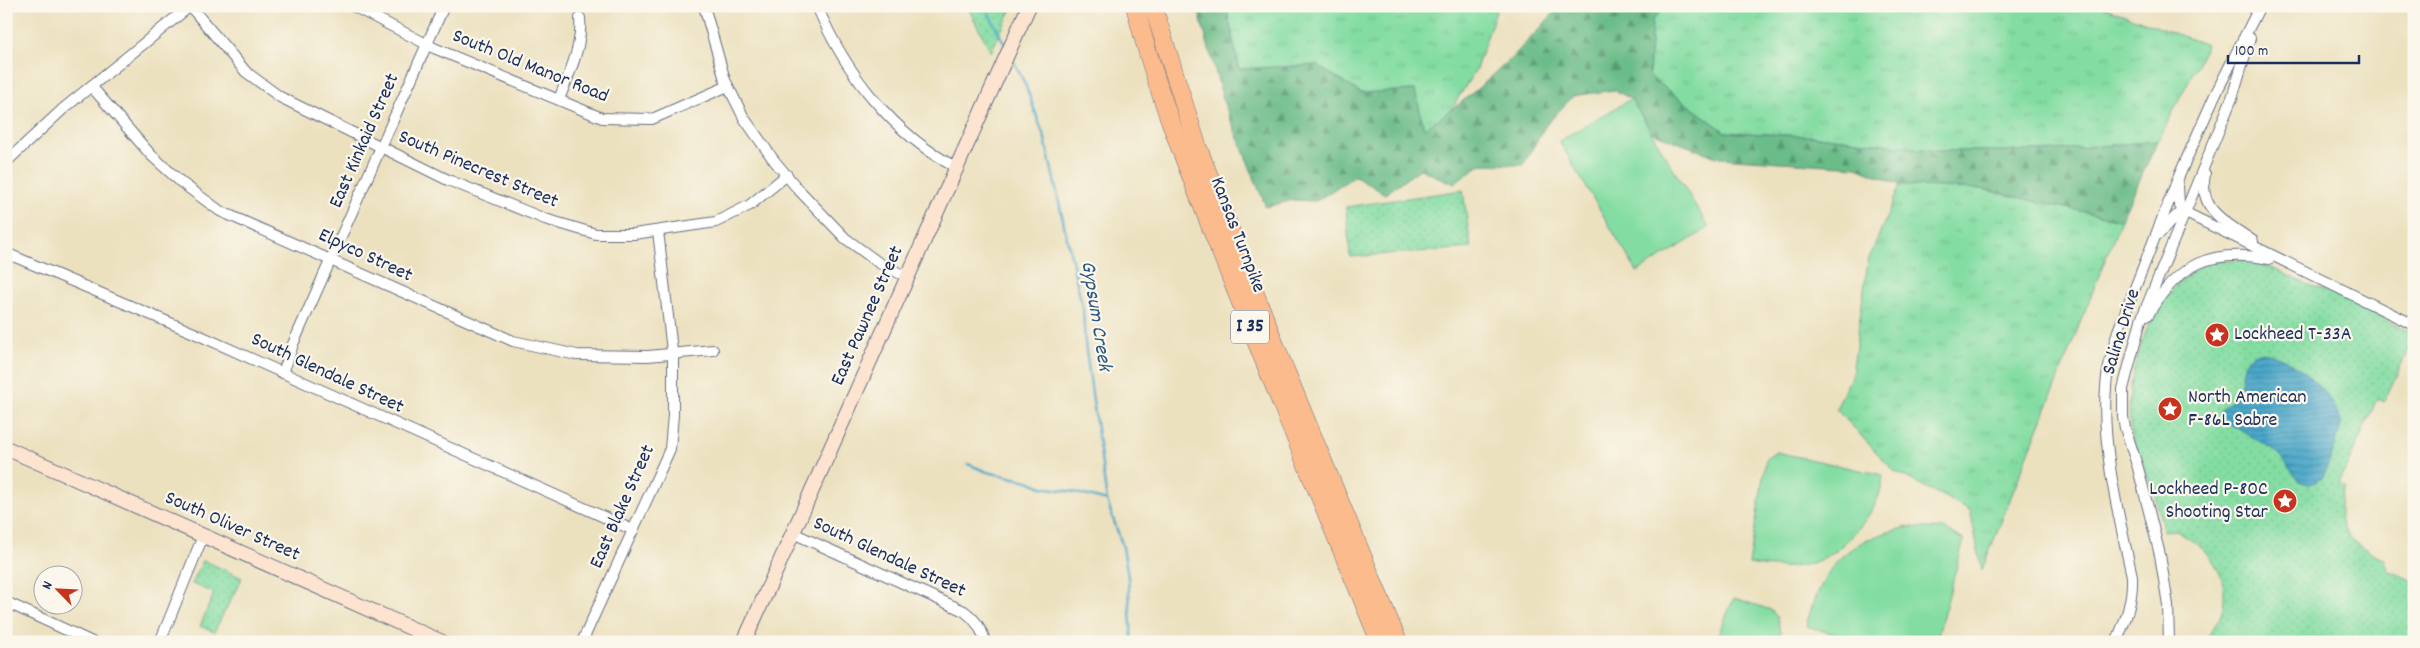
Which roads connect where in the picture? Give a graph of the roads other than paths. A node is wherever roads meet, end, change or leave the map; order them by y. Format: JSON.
{"nodes":[{"id":1,"x":190,"y":6,"type":"edge"},
{"id":2,"x":353,"y":6,"type":"edge"},
{"id":3,"x":444,"y":6,"type":"edge"},
{"id":4,"x":704,"y":6,"type":"edge"},
{"id":5,"x":818,"y":6,"type":"edge"},
{"id":6,"x":1029,"y":6,"type":"edge"},
{"id":7,"x":1135,"y":6,"type":"edge"},
{"id":8,"x":1153,"y":6,"type":"edge"},
{"id":9,"x":2259,"y":9,"type":"edge"},
{"id":10,"x":580,"y":18,"type":"dead end"},
{"id":11,"x":427,"y":44,"type":"junction"},
{"id":12,"x":91,"y":86,"type":"junction"},
{"id":13,"x":728,"y":86,"type":"junction"},
{"id":14,"x":559,"y":99,"type":"junction"},
{"id":15,"x":383,"y":148,"type":"junction"},
{"id":16,"x":2208,"y":155,"type":"junction"},
{"id":17,"x":7,"y":160,"type":"edge"},
{"id":18,"x":958,"y":168,"type":"junction"},
{"id":19,"x":787,"y":175,"type":"junction"},
{"id":20,"x":2179,"y":176,"type":"junction"},
{"id":21,"x":2184,"y":212,"type":"junction"},
{"id":22,"x":658,"y":231,"type":"junction"},
{"id":23,"x":2156,"y":237,"type":"junction"},
{"id":24,"x":6,"y":253,"type":"edge"},
{"id":25,"x":331,"y":261,"type":"junction"},
{"id":26,"x":2282,"y":262,"type":"junction"},
{"id":27,"x":908,"y":277,"type":"junction"},
{"id":28,"x":2414,"y":325,"type":"edge"},
{"id":29,"x":2137,"y":333,"type":"junction"},
{"id":30,"x":713,"y":350,"type":"dead end"},
{"id":31,"x":672,"y":353,"type":"junction"},
{"id":32,"x":283,"y":373,"type":"junction"},
{"id":33,"x":6,"y":448,"type":"edge"},
{"id":34,"x":633,"y":530,"type":"junction"},
{"id":35,"x":792,"y":533,"type":"junction"},
{"id":36,"x":203,"y":536,"type":"junction"},
{"id":37,"x":6,"y":602,"type":"edge"},
{"id":38,"x":92,"y":642,"type":"edge"},
{"id":39,"x":160,"y":642,"type":"edge"},
{"id":40,"x":442,"y":642,"type":"edge"},
{"id":41,"x":582,"y":642,"type":"edge"},
{"id":42,"x":744,"y":642,"type":"edge"},
{"id":43,"x":985,"y":642,"type":"edge"},
{"id":44,"x":1380,"y":642,"type":"edge"},
{"id":45,"x":1398,"y":642,"type":"edge"},
{"id":46,"x":2116,"y":642,"type":"edge"},
{"id":47,"x":2169,"y":642,"type":"edge"}],
"edges":[{"from":1,"to":12,"type":"street"},
{"from":1,"to":15,"type":"street","name":"South Pinecrest Street"},
{"from":2,"to":11,"type":"street","name":"South Old Manor Road"},
{"from":3,"to":11,"type":"street","name":"East Kinkaid Street"},
{"from":4,"to":13,"type":"street"},
{"from":5,"to":18,"type":"street"},
{"from":6,"to":18,"type":"main road","name":"East Pawnee Street"},
{"from":7,"to":44,"type":"highway","name":"Kansas Turnpike","number":"I 35"},
{"from":8,"to":45,"type":"highway","name":"Kansas Turnpike","number":"I 35"},
{"from":9,"to":16,"type":"street","name":"Salina Drive"},
{"from":9,"to":20,"type":"street","name":"Salina Drive"},
{"from":10,"to":14,"type":"street"},
{"from":11,"to":14,"type":"street","name":"South Old Manor Road"},
{"from":11,"to":15,"type":"street","name":"East Kinkaid Street"},
{"from":12,"to":17,"type":"street"},
{"from":12,"to":25,"type":"street","name":"Elpyco Street"},
{"from":13,"to":14,"type":"street","name":"South Old Manor Road"},
{"from":13,"to":19,"type":"street"},
{"from":15,"to":22,"type":"street","name":"South Pinecrest Street"},
{"from":15,"to":25,"type":"street","name":"East Kinkaid Street"},
{"from":16,"to":21,"type":"street","name":"Salina Drive"},
{"from":16,"to":26,"type":"street","name":"Salina Drive"},
{"from":18,"to":27,"type":"main road","name":"East Pawnee Street"},
{"from":19,"to":22,"type":"street","name":"South Pinecrest Street"},
{"from":19,"to":27,"type":"street"},
{"from":20,"to":21,"type":"street"},
{"from":20,"to":23,"type":"street","name":"Salina Drive"},
{"from":21,"to":23,"type":"street","name":"Salina Drive"},
{"from":21,"to":26,"type":"street"},
{"from":21,"to":29,"type":"street","name":"Salina Drive"},
{"from":22,"to":31,"type":"street","name":"East Blake Street"},
{"from":23,"to":46,"type":"street","name":"Salina Drive"},
{"from":24,"to":32,"type":"street","name":"South Glendale Street"},
{"from":25,"to":31,"type":"street","name":"Elpyco Street"},
{"from":25,"to":32,"type":"street","name":"East Kinkaid Street"},
{"from":26,"to":28,"type":"street"},
{"from":26,"to":29,"type":"street"},
{"from":27,"to":35,"type":"main road","name":"East Pawnee Street"},
{"from":29,"to":47,"type":"street","name":"Salina Drive"},
{"from":30,"to":31,"type":"street","name":"Elpyco Street"},
{"from":31,"to":34,"type":"street","name":"East Blake Street"},
{"from":32,"to":34,"type":"street","name":"South Glendale Street"},
{"from":33,"to":36,"type":"main road","name":"South Oliver Street"},
{"from":34,"to":41,"type":"street","name":"East Blake Street"},
{"from":35,"to":42,"type":"main road","name":"East Pawnee Street"},
{"from":35,"to":43,"type":"street","name":"South Glendale Street"},
{"from":36,"to":39,"type":"street"},
{"from":36,"to":40,"type":"main road","name":"South Oliver Street"},
{"from":37,"to":38,"type":"street"}]}
